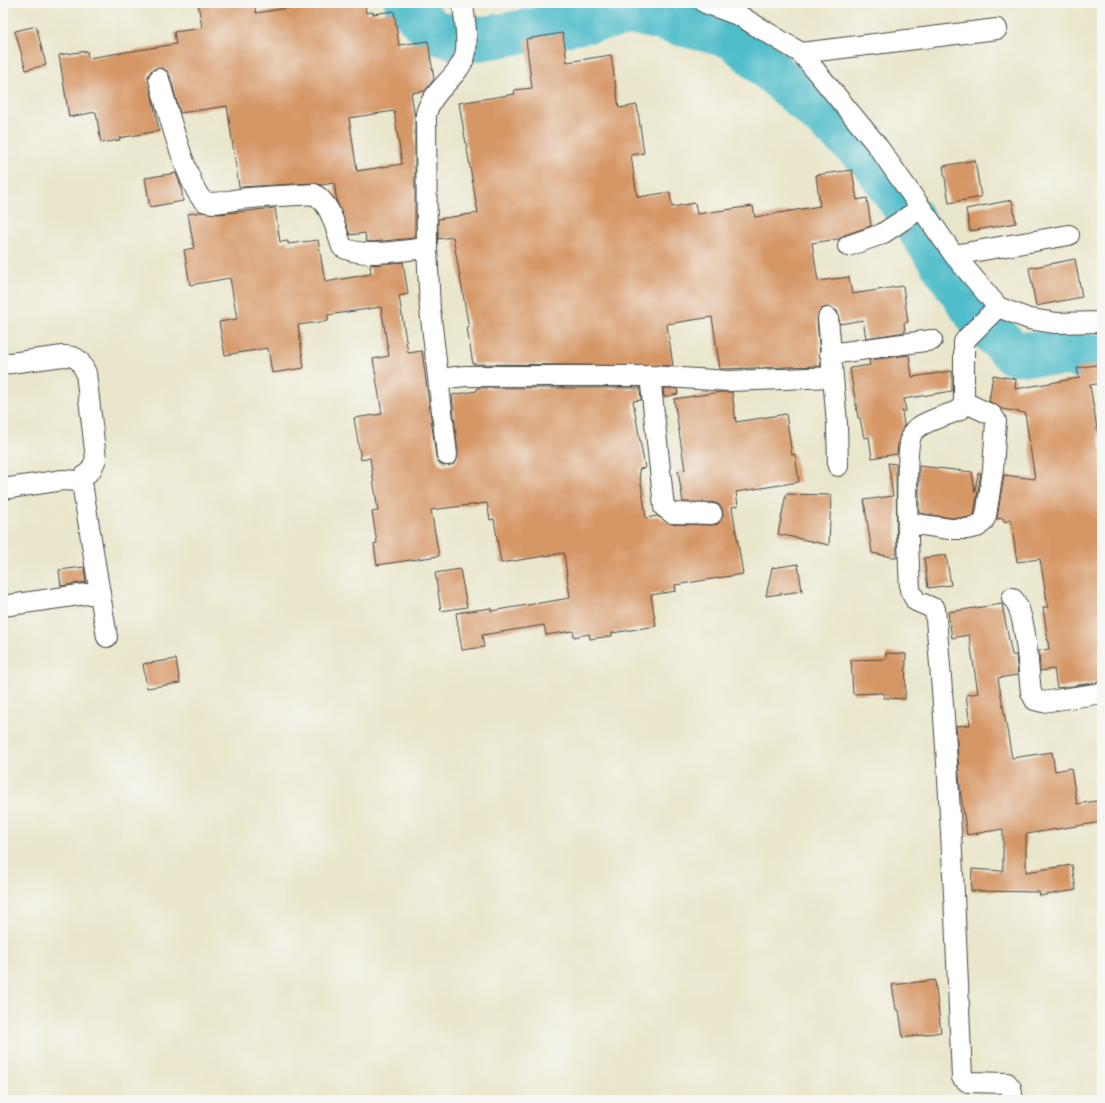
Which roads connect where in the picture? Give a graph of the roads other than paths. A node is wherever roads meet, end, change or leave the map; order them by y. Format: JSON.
{"nodes":[{"id":1,"x":463,"y":3,"type":"edge"},
{"id":2,"x":705,"y":3,"type":"edge"},
{"id":3,"x":997,"y":29,"type":"dead end"},
{"id":4,"x":801,"y":53,"type":"junction"},
{"id":5,"x":159,"y":79,"type":"dead end"},
{"id":6,"x":912,"y":214,"type":"junction"},
{"id":7,"x":1069,"y":235,"type":"dead end"},
{"id":8,"x":848,"y":246,"type":"dead end"},
{"id":9,"x":427,"y":248,"type":"junction"},
{"id":10,"x":954,"y":255,"type":"junction"},
{"id":11,"x":993,"y":312,"type":"junction"},
{"id":12,"x":828,"y":318,"type":"dead end"},
{"id":13,"x":1102,"y":322,"type":"edge"},
{"id":14,"x":932,"y":340,"type":"dead end"},
{"id":15,"x":830,"y":354,"type":"junction"},
{"id":16,"x":3,"y":364,"type":"edge"},
{"id":17,"x":650,"y":376,"type":"junction"},
{"id":18,"x":832,"y":377,"type":"junction"},
{"id":19,"x":439,"y":379,"type":"junction"},
{"id":20,"x":964,"y":402,"type":"junction"},
{"id":21,"x":447,"y":455,"type":"dead end"},
{"id":22,"x":838,"y":466,"type":"dead end"},
{"id":23,"x":79,"y":480,"type":"junction"},
{"id":24,"x":3,"y":489,"type":"edge"},
{"id":25,"x":712,"y":514,"type":"dead end"},
{"id":26,"x":909,"y":523,"type":"junction"},
{"id":27,"x":100,"y":592,"type":"junction"},
{"id":28,"x":1012,"y":598,"type":"dead end"},
{"id":29,"x":3,"y":606,"type":"edge"},
{"id":30,"x":107,"y":637,"type":"dead end"},
{"id":31,"x":1102,"y":694,"type":"edge"},
{"id":32,"x":1013,"y":1100,"type":"edge"}],
"edges":[{"from":1,"to":9,"type":"street"},
{"from":2,"to":4,"type":"street"},
{"from":3,"to":4,"type":"street"},
{"from":4,"to":6,"type":"street"},
{"from":5,"to":9,"type":"street"},
{"from":6,"to":8,"type":"street"},
{"from":6,"to":10,"type":"street"},
{"from":7,"to":10,"type":"street"},
{"from":9,"to":19,"type":"street"},
{"from":10,"to":11,"type":"street"},
{"from":11,"to":13,"type":"street"},
{"from":11,"to":20,"type":"street"},
{"from":12,"to":15,"type":"street"},
{"from":14,"to":15,"type":"street"},
{"from":15,"to":18,"type":"street"},
{"from":16,"to":23,"type":"street"},
{"from":17,"to":18,"type":"street"},
{"from":17,"to":19,"type":"street"},
{"from":17,"to":25,"type":"street"},
{"from":18,"to":22,"type":"street"},
{"from":19,"to":21,"type":"street"},
{"from":20,"to":26,"type":"street"},
{"from":20,"to":26,"type":"street"},
{"from":23,"to":24,"type":"street"},
{"from":23,"to":27,"type":"street"},
{"from":26,"to":32,"type":"street"},
{"from":27,"to":29,"type":"street"},
{"from":27,"to":30,"type":"street"},
{"from":28,"to":31,"type":"street"}]}
